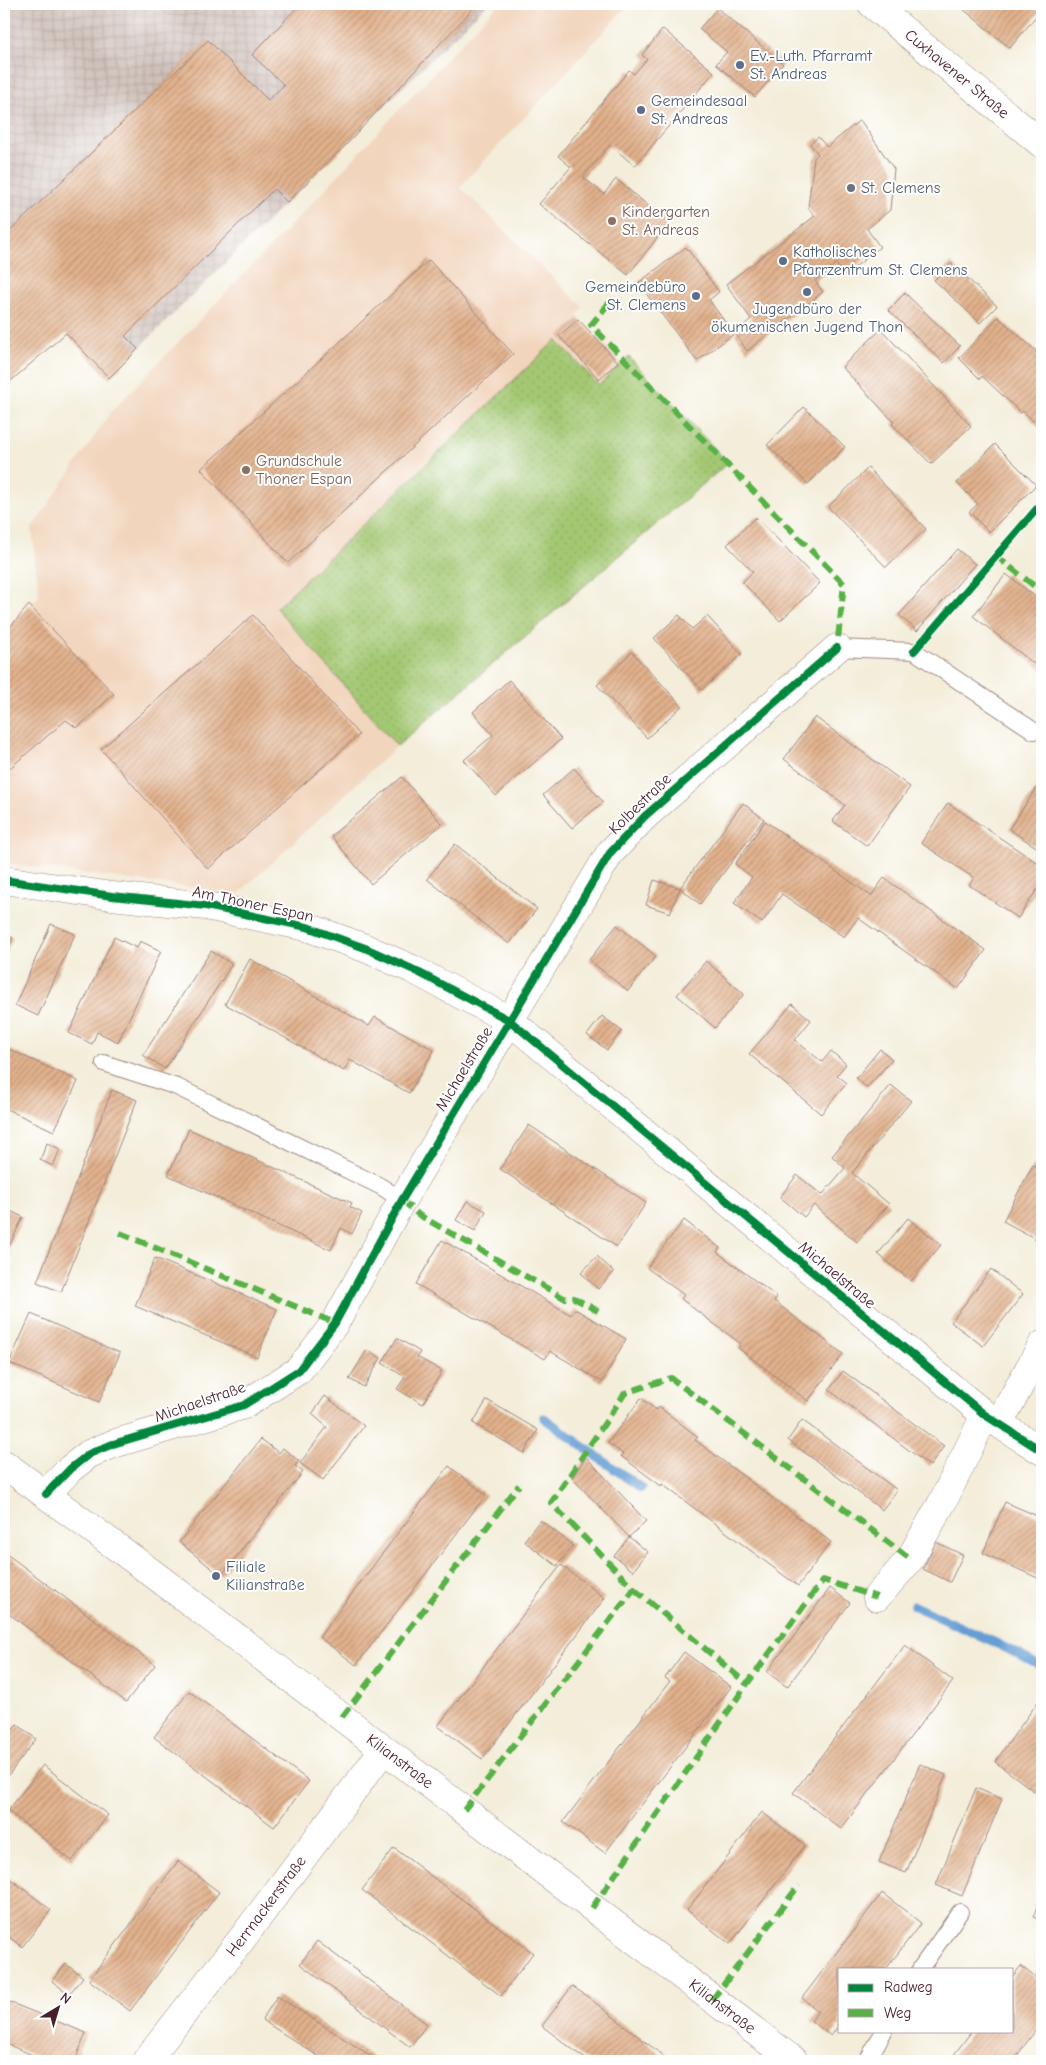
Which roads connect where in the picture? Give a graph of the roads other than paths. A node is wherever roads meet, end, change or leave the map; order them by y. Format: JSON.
{"nodes":[{"id":1,"x":872,"y":4,"type":"edge"},
{"id":2,"x":1042,"y":144,"type":"edge"},
{"id":3,"x":837,"y":648,"type":"joint"},
{"id":4,"x":1034,"y":731,"type":"dead end"},
{"id":5,"x":4,"y":880,"type":"edge"},
{"id":6,"x":509,"y":1020,"type":"junction"},
{"id":7,"x":104,"y":1062,"type":"dead end"},
{"id":8,"x":402,"y":1200,"type":"junction"},
{"id":9,"x":1042,"y":1345,"type":"edge"},
{"id":10,"x":992,"y":1419,"type":"junction"},
{"id":11,"x":1042,"y":1451,"type":"edge"},
{"id":12,"x":4,"y":1464,"type":"edge"},
{"id":13,"x":46,"y":1494,"type":"junction"},
{"id":14,"x":877,"y":1597,"type":"dead end"},
{"id":15,"x":384,"y":1749,"type":"junction"},
{"id":16,"x":960,"y":1912,"type":"dead end"},
{"id":17,"x":921,"y":1968,"type":"edge"},
{"id":18,"x":883,"y":2032,"type":"edge"},
{"id":19,"x":146,"y":2061,"type":"edge"},
{"id":20,"x":794,"y":2061,"type":"edge"},
{"id":21,"x":867,"y":2061,"type":"edge"}],
"edges":[{"from":1,"to":2,"type":"street","name":"Cuxhavener Straße"},
{"from":3,"to":4,"type":"lane"},
{"from":3,"to":6,"type":"street","name":"Kolbestraße"},
{"from":5,"to":6,"type":"street","name":"Am Thoner Espan"},
{"from":6,"to":8,"type":"street","name":"Michaelstraße"},
{"from":6,"to":10,"type":"street","name":"Michaelstraße"},
{"from":7,"to":8,"type":"lane"},
{"from":8,"to":13,"type":"street","name":"Michaelstraße"},
{"from":9,"to":10,"type":"street"},
{"from":10,"to":11,"type":"street","name":"Michaelstraße"},
{"from":10,"to":14,"type":"street"},
{"from":12,"to":13,"type":"street","name":"Kilianstraße"},
{"from":13,"to":15,"type":"street","name":"Kilianstraße"},
{"from":15,"to":19,"type":"street","name":"Herrnackerstraße"},
{"from":15,"to":20,"type":"street","name":"Kilianstraße"},
{"from":16,"to":17,"type":"lane"},
{"from":18,"to":21,"type":"lane"}]}
